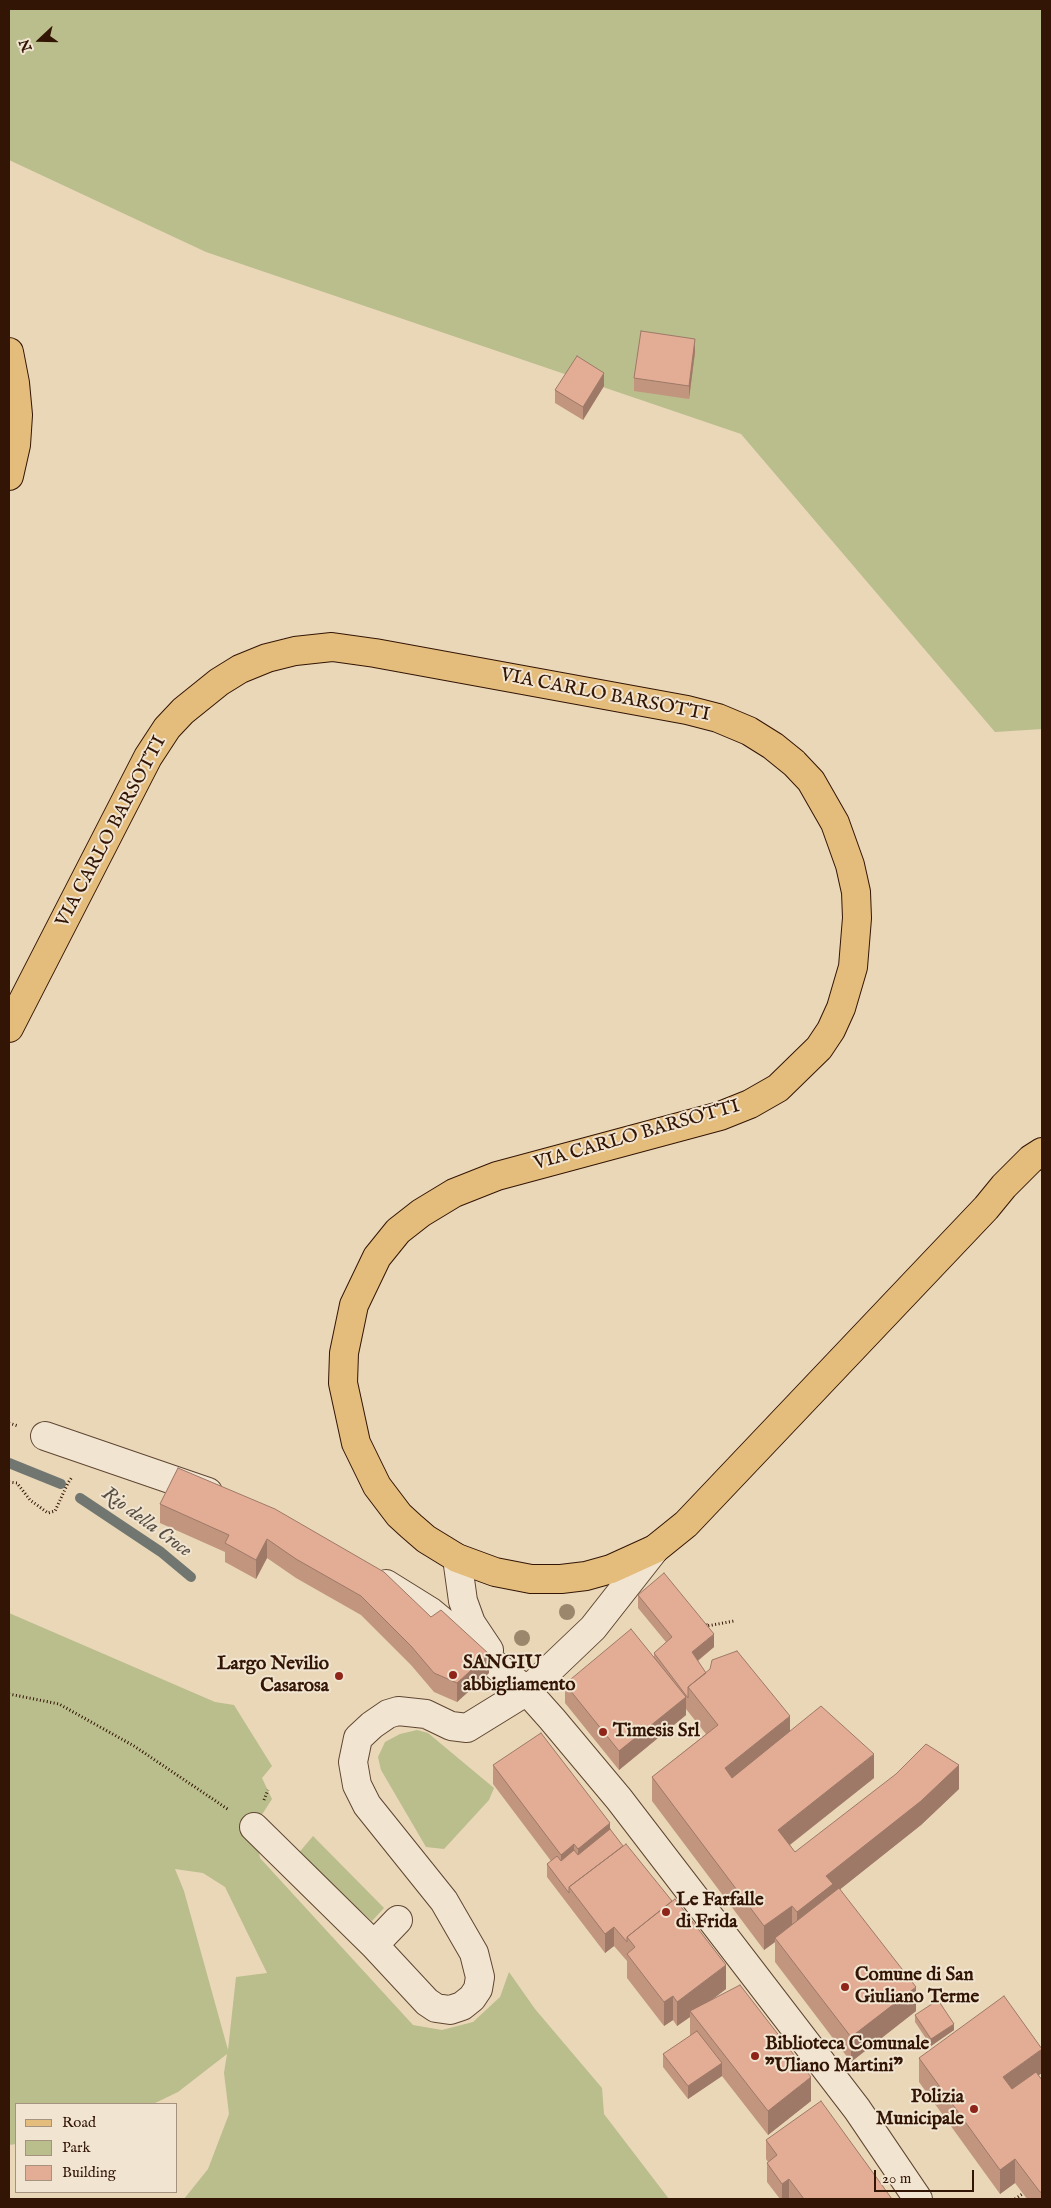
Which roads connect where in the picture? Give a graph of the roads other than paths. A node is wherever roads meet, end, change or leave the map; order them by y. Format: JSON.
{"nodes":[{"id":1,"x":9,"y":352,"type":"edge"},
{"id":2,"x":9,"y":476,"type":"edge"},
{"id":3,"x":9,"y":1028,"type":"edge"},
{"id":4,"x":1042,"y":1152,"type":"edge"},
{"id":5,"x":45,"y":1436,"type":"dead end"},
{"id":6,"x":234,"y":1504,"type":"edge"},
{"id":7,"x":655,"y":1549,"type":"junction"},
{"id":8,"x":457,"y":1558,"type":"junction"},
{"id":9,"x":361,"y":1570,"type":"edge"},
{"id":10,"x":504,"y":1672,"type":"junction"},
{"id":11,"x":527,"y":1691,"type":"junction"},
{"id":12,"x":254,"y":1827,"type":"road end"},
{"id":13,"x":398,"y":1920,"type":"dead end"},
{"id":14,"x":374,"y":1945,"type":"junction"},
{"id":15,"x":918,"y":2199,"type":"edge"}],
"edges":[{"from":1,"to":2,"type":"main road"},
{"from":3,"to":8,"type":"main road","name":"VIA CARLO BARSOTTI"},
{"from":4,"to":7,"type":"main road","name":"VIA CARLO BARSOTTI"},
{"from":5,"to":6,"type":"street"},
{"from":7,"to":8,"type":"main road","name":"VIA CARLO BARSOTTI"},
{"from":7,"to":11,"type":"street"},
{"from":8,"to":10,"type":"street"},
{"from":9,"to":10,"type":"street"},
{"from":10,"to":11,"type":"street"},
{"from":11,"to":14,"type":"street"},
{"from":11,"to":15,"type":"street"},
{"from":12,"to":14,"type":"street"},
{"from":13,"to":14,"type":"street"}]}
